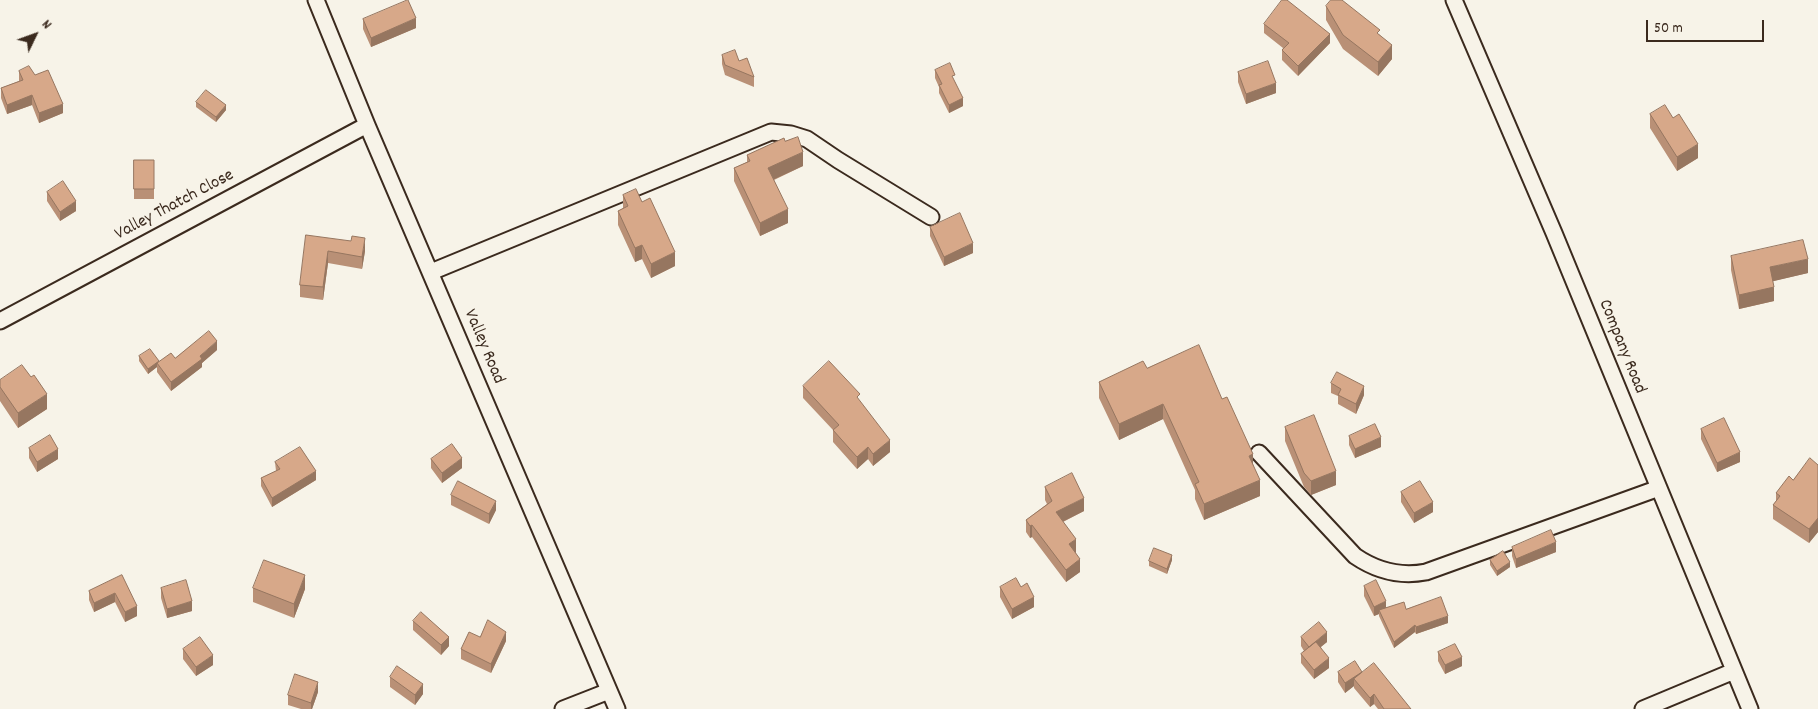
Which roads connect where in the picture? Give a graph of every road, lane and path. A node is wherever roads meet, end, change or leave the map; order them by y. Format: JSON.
{"nodes":[{"id":1,"x":316,"y":0,"type":"edge"},
{"id":2,"x":1454,"y":0,"type":"edge"},
{"id":3,"x":367,"y":125,"type":"junction"},
{"id":4,"x":932,"y":217,"type":"dead end"},
{"id":5,"x":431,"y":272,"type":"junction"},
{"id":6,"x":0,"y":321,"type":"edge"},
{"id":7,"x":1259,"y":453,"type":"dead end"},
{"id":8,"x":1659,"y":488,"type":"junction"},
{"id":9,"x":1734,"y":671,"type":"junction"},
{"id":10,"x":609,"y":691,"type":"junction"},
{"id":11,"x":563,"y":709,"type":"edge"},
{"id":12,"x":616,"y":709,"type":"edge"},
{"id":13,"x":1643,"y":709,"type":"edge"},
{"id":14,"x":1750,"y":709,"type":"edge"}],
"edges":[{"from":1,"to":3,"type":"street","name":"Valley Road"},
{"from":2,"to":8,"type":"street","name":"Company Road"},
{"from":3,"to":5,"type":"street","name":"Valley Road"},
{"from":3,"to":6,"type":"street","name":"Valley Thatch Close"},
{"from":4,"to":5,"type":"street"},
{"from":5,"to":10,"type":"street","name":"Valley Road"},
{"from":7,"to":8,"type":"street"},
{"from":8,"to":9,"type":"street","name":"Company Road"},
{"from":9,"to":13,"type":"street"},
{"from":9,"to":14,"type":"street","name":"Company Road"},
{"from":10,"to":11,"type":"street"},
{"from":10,"to":12,"type":"street","name":"Valley Road"}]}
